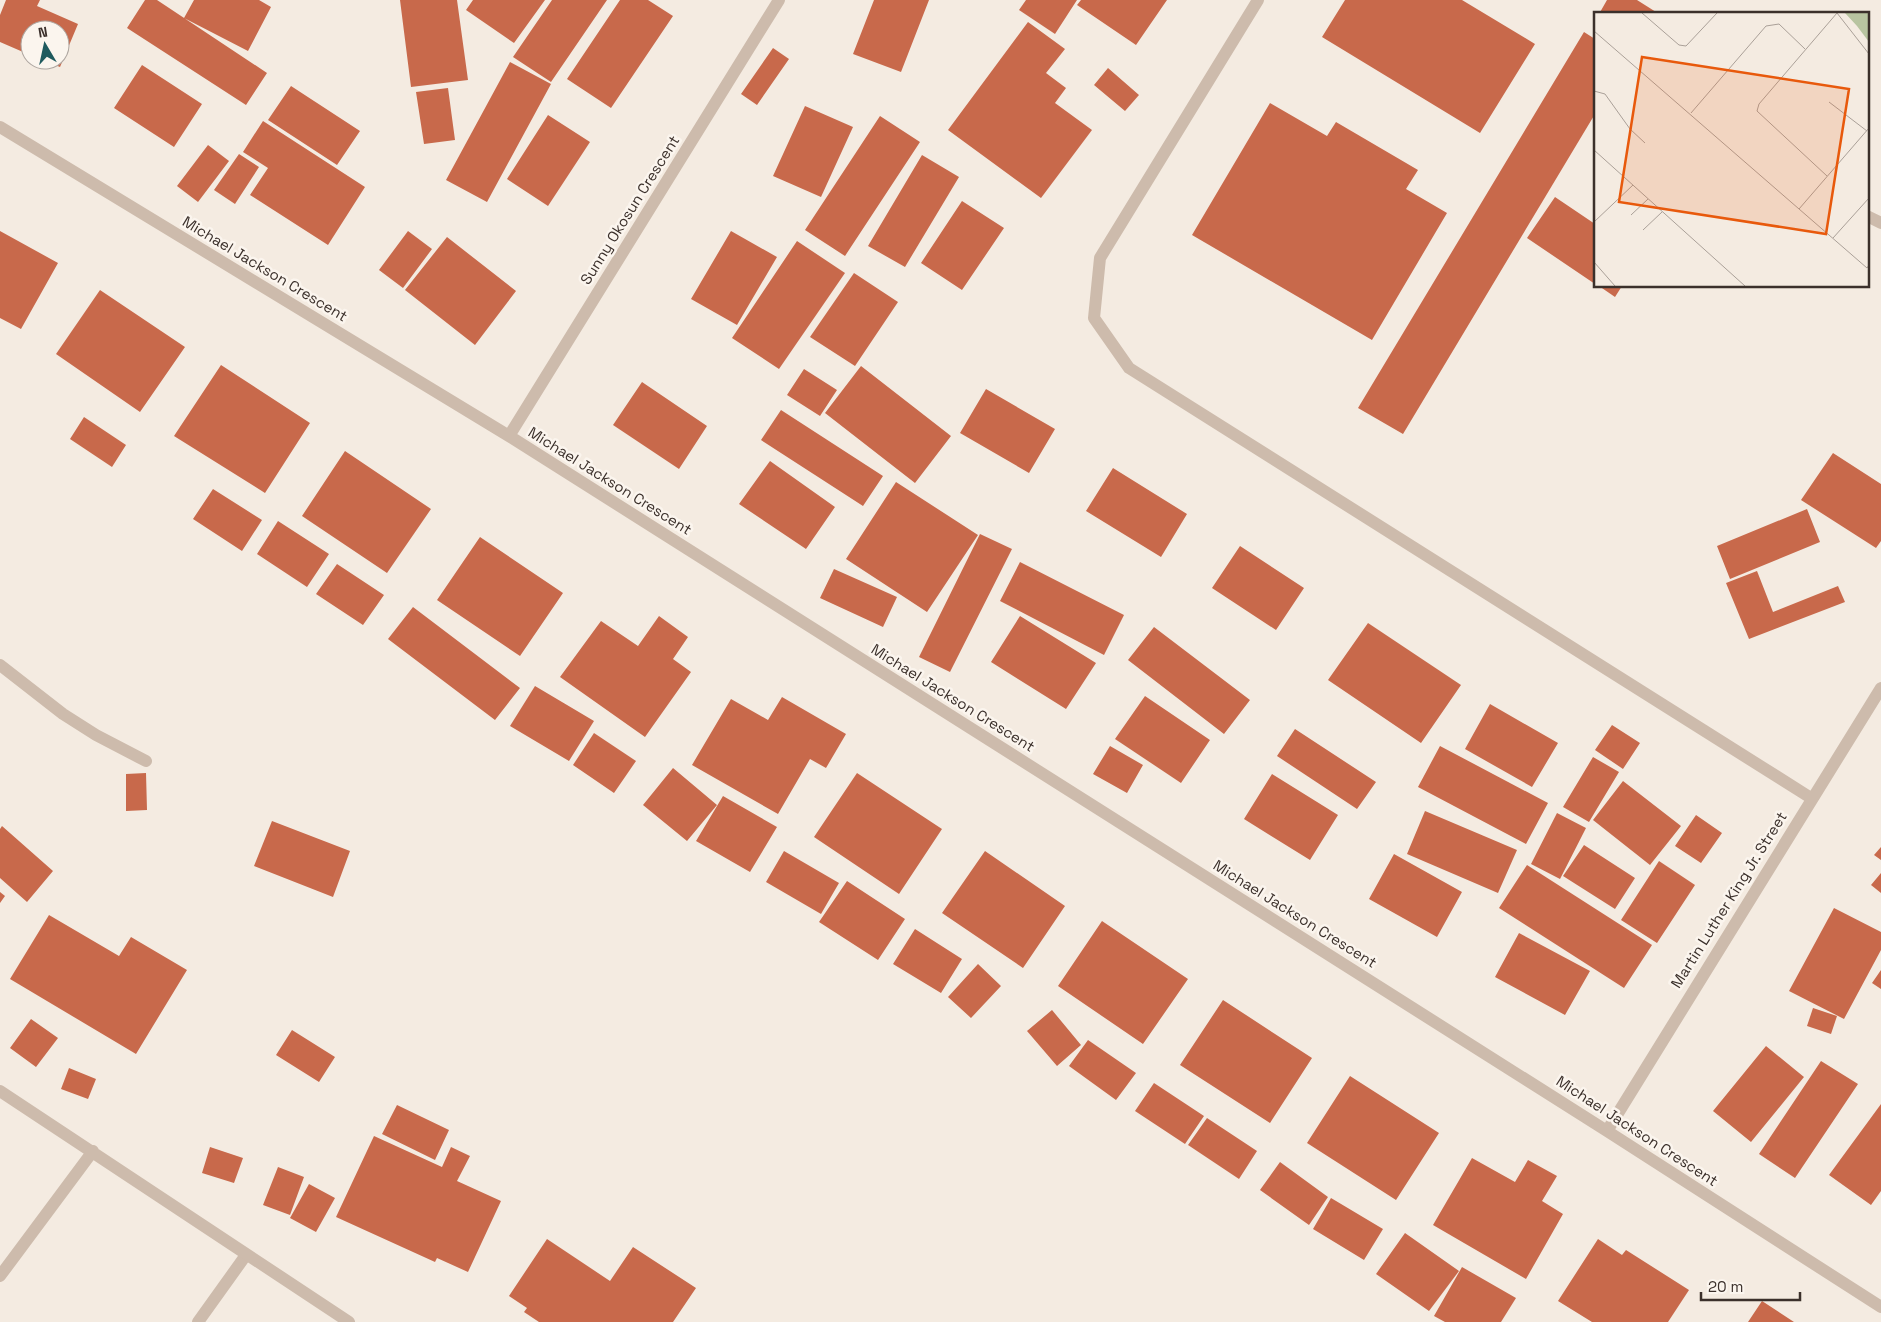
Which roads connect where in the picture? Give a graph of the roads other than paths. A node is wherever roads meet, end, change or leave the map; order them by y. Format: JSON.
{"nodes":[{"id":1,"x":779,"y":0,"type":"edge"},
{"id":2,"x":1258,"y":0,"type":"edge"},
{"id":3,"x":0,"y":127,"type":"edge"},
{"id":4,"x":1868,"y":216,"type":"edge"},
{"id":5,"x":1881,"y":223,"type":"edge"},
{"id":6,"x":509,"y":436,"type":"junction"},
{"id":7,"x":0,"y":665,"type":"edge"},
{"id":8,"x":1881,"y":688,"type":"edge"},
{"id":9,"x":146,"y":761,"type":"dead end"},
{"id":10,"x":1811,"y":798,"type":"junction"},
{"id":11,"x":0,"y":1091,"type":"edge"},
{"id":12,"x":1607,"y":1131,"type":"junction"},
{"id":13,"x":93,"y":1151,"type":"junction"},
{"id":14,"x":246,"y":1255,"type":"junction"},
{"id":15,"x":0,"y":1276,"type":"edge"},
{"id":16,"x":1881,"y":1307,"type":"edge"},
{"id":17,"x":198,"y":1322,"type":"edge"},
{"id":18,"x":349,"y":1322,"type":"edge"}],
"edges":[{"from":1,"to":6,"type":"street","name":"Sunny Okosun Crescent"},
{"from":2,"to":10,"type":"street"},
{"from":3,"to":6,"type":"street","name":"Michael Jackson Crescent"},
{"from":4,"to":5,"type":"street"},
{"from":6,"to":12,"type":"street","name":"Michael Jackson Crescent"},
{"from":7,"to":9,"type":"street"},
{"from":8,"to":10,"type":"street","name":"Martin Luther King Jr. Street"},
{"from":10,"to":12,"type":"street","name":"Martin Luther King Jr. Street"},
{"from":11,"to":13,"type":"street"},
{"from":12,"to":16,"type":"street","name":"Michael Jackson Crescent"},
{"from":13,"to":14,"type":"street"},
{"from":13,"to":15,"type":"street"},
{"from":14,"to":17,"type":"street"},
{"from":14,"to":18,"type":"street"}]}
